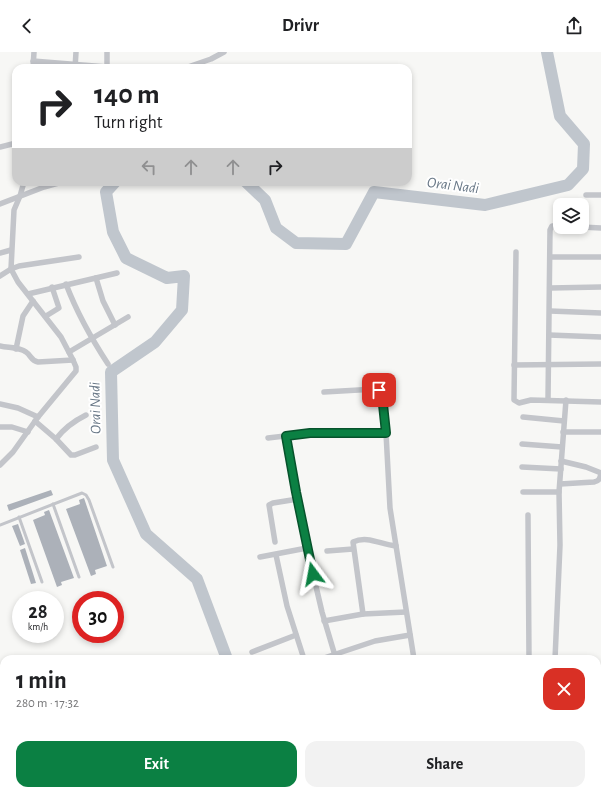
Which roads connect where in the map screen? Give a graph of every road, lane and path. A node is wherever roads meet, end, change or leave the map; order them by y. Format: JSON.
{"nodes":[{"id":1,"x":34,"y":52,"type":"edge"},
{"id":2,"x":76,"y":52,"type":"edge"},
{"id":3,"x":107,"y":52,"type":"edge"},
{"id":4,"x":224,"y":52,"type":"edge"},
{"id":5,"x":34,"y":61,"type":"junction"},
{"id":6,"x":34,"y":64,"type":"edge"},
{"id":7,"x":55,"y":64,"type":"edge"},
{"id":8,"x":76,"y":64,"type":"edge"},
{"id":9,"x":107,"y":64,"type":"edge"},
{"id":10,"x":197,"y":64,"type":"edge"},
{"id":11,"x":12,"y":145,"type":"edge"},
{"id":12,"x":0,"y":147,"type":"edge"},
{"id":13,"x":23,"y":186,"type":"edge"},
{"id":14,"x":50,"y":186,"type":"edge"},
{"id":15,"x":586,"y":195,"type":"dead end"},
{"id":16,"x":601,"y":195,"type":"edge"},
{"id":17,"x":20,"y":196,"type":"junction"},
{"id":18,"x":1,"y":202,"type":"edge"},
{"id":19,"x":553,"y":226,"type":"edge"},
{"id":20,"x":589,"y":227,"type":"edge"},
{"id":21,"x":601,"y":228,"type":"edge"},
{"id":22,"x":11,"y":250,"type":"junction"},
{"id":23,"x":516,"y":252,"type":"dead end"},
{"id":24,"x":0,"y":253,"type":"edge"},
{"id":25,"x":79,"y":257,"type":"dead end"},
{"id":26,"x":550,"y":257,"type":"junction"},
{"id":27,"x":601,"y":258,"type":"edge"},
{"id":28,"x":11,"y":268,"type":"junction"},
{"id":29,"x":117,"y":273,"type":"dead end"},
{"id":30,"x":0,"y":276,"type":"edge"},
{"id":31,"x":96,"y":278,"type":"junction"},
{"id":32,"x":66,"y":284,"type":"junction"},
{"id":33,"x":52,"y":287,"type":"junction"},
{"id":34,"x":601,"y":287,"type":"edge"},
{"id":35,"x":550,"y":288,"type":"junction"},
{"id":36,"x":28,"y":294,"type":"junction"},
{"id":37,"x":33,"y":300,"type":"junction"},
{"id":38,"x":550,"y":311,"type":"junction"},
{"id":39,"x":601,"y":313,"type":"edge"},
{"id":40,"x":46,"y":316,"type":"junction"},
{"id":41,"x":128,"y":317,"type":"dead end"},
{"id":42,"x":115,"y":325,"type":"junction"},
{"id":43,"x":549,"y":335,"type":"junction"},
{"id":44,"x":601,"y":337,"type":"edge"},
{"id":45,"x":91,"y":338,"type":"junction"},
{"id":46,"x":0,"y":348,"type":"edge"},
{"id":47,"x":16,"y":349,"type":"junction"},
{"id":48,"x":69,"y":352,"type":"junction"},
{"id":49,"x":73,"y":360,"type":"junction"},
{"id":50,"x":108,"y":364,"type":"dead end"},
{"id":51,"x":548,"y":364,"type":"junction"},
{"id":52,"x":601,"y":364,"type":"edge"},
{"id":53,"x":514,"y":365,"type":"junction"},
{"id":54,"x":324,"y":392,"type":"dead end"},
{"id":55,"x":548,"y":400,"type":"junction"},
{"id":56,"x":566,"y":400,"type":"junction"},
{"id":57,"x":601,"y":402,"type":"edge"},
{"id":58,"x":0,"y":404,"type":"edge"},
{"id":59,"x":86,"y":415,"type":"dead end"},
{"id":60,"x":523,"y":417,"type":"dead end"},
{"id":61,"x":37,"y":419,"type":"junction"},
{"id":62,"x":564,"y":421,"type":"junction"},
{"id":63,"x":0,"y":427,"type":"edge"},
{"id":64,"x":28,"y":432,"type":"junction"},
{"id":65,"x":563,"y":432,"type":"junction"},
{"id":66,"x":601,"y":432,"type":"edge"},
{"id":67,"x":386,"y":433,"type":"junction"},
{"id":68,"x":286,"y":436,"type":"junction"},
{"id":69,"x":268,"y":438,"type":"dead end"},
{"id":70,"x":56,"y":439,"type":"junction"},
{"id":71,"x":522,"y":444,"type":"dead end"},
{"id":72,"x":96,"y":447,"type":"dead end"},
{"id":73,"x":562,"y":447,"type":"junction"},
{"id":74,"x":562,"y":461,"type":"junction"},
{"id":75,"x":0,"y":465,"type":"edge"},
{"id":76,"x":522,"y":467,"type":"dead end"},
{"id":77,"x":561,"y":469,"type":"junction"},
{"id":78,"x":601,"y":473,"type":"edge"},
{"id":79,"x":560,"y":484,"type":"junction"},
{"id":80,"x":523,"y":492,"type":"dead end"},
{"id":81,"x":560,"y":492,"type":"junction"},
{"id":82,"x":298,"y":499,"type":"junction"},
{"id":83,"x":53,"y":504,"type":"junction"},
{"id":84,"x":528,"y":515,"type":"dead end"},
{"id":85,"x":19,"y":517,"type":"junction"},
{"id":86,"x":0,"y":525,"type":"edge"},
{"id":87,"x":275,"y":542,"type":"dead end"},
{"id":88,"x":396,"y":546,"type":"junction"},
{"id":89,"x":307,"y":548,"type":"junction"},
{"id":90,"x":353,"y":548,"type":"junction"},
{"id":91,"x":327,"y":551,"type":"dead end"},
{"id":92,"x":276,"y":555,"type":"junction"},
{"id":93,"x":260,"y":557,"type":"dead end"},
{"id":94,"x":113,"y":567,"type":"dead end"},
{"id":95,"x":79,"y":577,"type":"dead end"},
{"id":96,"x":42,"y":582,"type":"dead end"},
{"id":97,"x":406,"y":612,"type":"junction"},
{"id":98,"x":363,"y":614,"type":"junction"},
{"id":99,"x":324,"y":621,"type":"junction"},
{"id":100,"x":296,"y":635,"type":"junction"},
{"id":101,"x":410,"y":635,"type":"junction"},
{"id":102,"x":252,"y":652,"type":"dead end"},
{"id":103,"x":303,"y":655,"type":"edge"},
{"id":104,"x":334,"y":655,"type":"edge"},
{"id":105,"x":340,"y":655,"type":"edge"},
{"id":106,"x":413,"y":655,"type":"edge"},
{"id":107,"x":529,"y":655,"type":"edge"},
{"id":108,"x":556,"y":655,"type":"edge"}],
"edges":[{"from":1,"to":5,"type":"street"},
{"from":2,"to":8,"type":"street"},
{"from":3,"to":9,"type":"street"},
{"from":4,"to":10,"type":"street"},
{"from":5,"to":6,"type":"street"},
{"from":5,"to":7,"type":"street"},
{"from":11,"to":12,"type":"street"},
{"from":13,"to":17,"type":"street"},
{"from":14,"to":17,"type":"street"},
{"from":15,"to":16,"type":"street"},
{"from":17,"to":18,"type":"street"},
{"from":17,"to":22,"type":"street"},
{"from":19,"to":26,"type":"street"},
{"from":20,"to":21,"type":"street"},
{"from":22,"to":24,"type":"street"},
{"from":22,"to":28,"type":"street"},
{"from":23,"to":53,"type":"street"},
{"from":25,"to":28,"type":"street"},
{"from":26,"to":27,"type":"street"},
{"from":26,"to":35,"type":"street"},
{"from":28,"to":30,"type":"street"},
{"from":28,"to":36,"type":"street"},
{"from":29,"to":31,"type":"street"},
{"from":31,"to":32,"type":"street"},
{"from":31,"to":42,"type":"street"},
{"from":32,"to":33,"type":"street"},
{"from":32,"to":45,"type":"street"},
{"from":33,"to":36,"type":"street"},
{"from":33,"to":40,"type":"street"},
{"from":34,"to":35,"type":"street"},
{"from":35,"to":38,"type":"street"},
{"from":36,"to":37,"type":"street"},
{"from":37,"to":40,"type":"street"},
{"from":37,"to":47,"type":"street"},
{"from":38,"to":39,"type":"street"},
{"from":38,"to":43,"type":"street"},
{"from":40,"to":48,"type":"street"},
{"from":41,"to":42,"type":"street"},
{"from":42,"to":45,"type":"street"},
{"from":43,"to":44,"type":"street"},
{"from":43,"to":51,"type":"street"},
{"from":45,"to":48,"type":"street"},
{"from":45,"to":50,"type":"street"},
{"from":46,"to":47,"type":"street"},
{"from":47,"to":49,"type":"street"},
{"from":48,"to":49,"type":"street"},
{"from":49,"to":61,"type":"street"},
{"from":51,"to":52,"type":"street"},
{"from":51,"to":53,"type":"street"},
{"from":51,"to":55,"type":"street"},
{"from":53,"to":55,"type":"street"},
{"from":54,"to":67,"type":"street"},
{"from":55,"to":56,"type":"street"},
{"from":56,"to":57,"type":"street"},
{"from":56,"to":62,"type":"street"},
{"from":58,"to":61,"type":"street"},
{"from":59,"to":70,"type":"street"},
{"from":60,"to":62,"type":"street"},
{"from":61,"to":64,"type":"street"},
{"from":61,"to":70,"type":"street"},
{"from":62,"to":65,"type":"street"},
{"from":63,"to":64,"type":"street"},
{"from":64,"to":75,"type":"street"},
{"from":65,"to":66,"type":"street"},
{"from":65,"to":73,"type":"street"},
{"from":67,"to":68,"type":"street"},
{"from":67,"to":88,"type":"street"},
{"from":68,"to":69,"type":"street"},
{"from":68,"to":82,"type":"street"},
{"from":70,"to":72,"type":"street"},
{"from":71,"to":73,"type":"street"},
{"from":73,"to":74,"type":"street"},
{"from":74,"to":77,"type":"street"},
{"from":74,"to":78,"type":"street"},
{"from":76,"to":77,"type":"street"},
{"from":77,"to":79,"type":"street"},
{"from":78,"to":79,"type":"street"},
{"from":79,"to":81,"type":"street"},
{"from":80,"to":81,"type":"street"},
{"from":81,"to":108,"type":"street"},
{"from":82,"to":87,"type":"street"},
{"from":82,"to":89,"type":"street"},
{"from":83,"to":85,"type":"lane"},
{"from":83,"to":94,"type":"lane"},
{"from":83,"to":95,"type":"lane"},
{"from":84,"to":107,"type":"street"},
{"from":85,"to":86,"type":"lane"},
{"from":85,"to":96,"type":"lane"},
{"from":88,"to":90,"type":"street"},
{"from":88,"to":97,"type":"street"},
{"from":89,"to":92,"type":"street"},
{"from":89,"to":99,"type":"street"},
{"from":90,"to":91,"type":"street"},
{"from":90,"to":98,"type":"street"},
{"from":92,"to":93,"type":"street"},
{"from":92,"to":100,"type":"street"},
{"from":97,"to":98,"type":"street"},
{"from":97,"to":101,"type":"street"},
{"from":98,"to":99,"type":"street"},
{"from":99,"to":104,"type":"street"},
{"from":100,"to":102,"type":"street"},
{"from":100,"to":103,"type":"street"},
{"from":101,"to":105,"type":"street"},
{"from":101,"to":106,"type":"street"}]}
